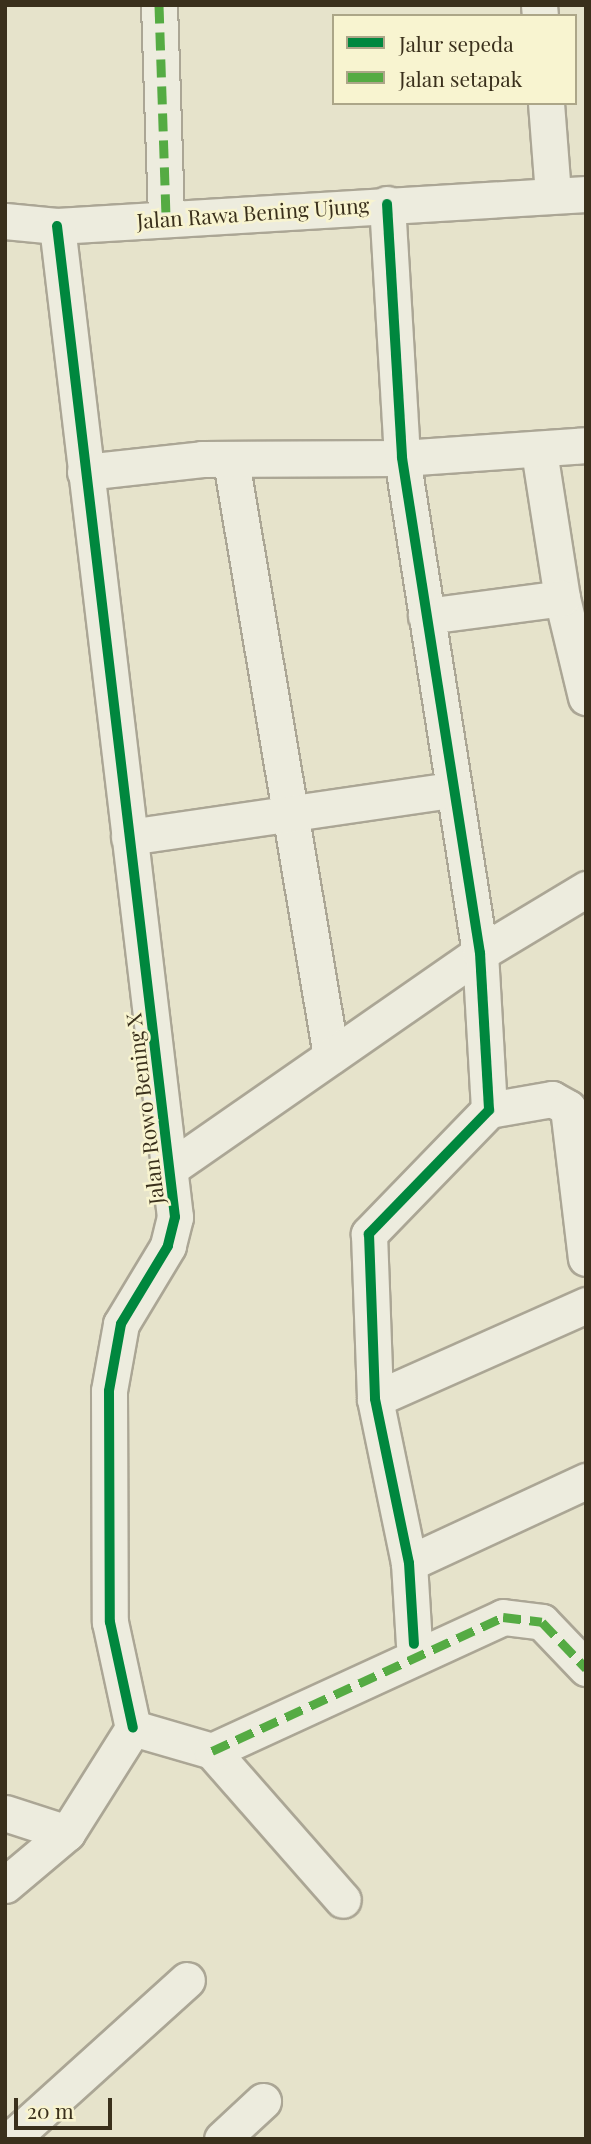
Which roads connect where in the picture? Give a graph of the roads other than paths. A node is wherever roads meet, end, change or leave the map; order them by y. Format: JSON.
{"nodes":[{"id":1,"x":159,"y":5,"type":"edge"},
{"id":2,"x":547,"y":105,"type":"edge"},
{"id":3,"x":569,"y":194,"type":"edge"},
{"id":4,"x":387,"y":204,"type":"junction"},
{"id":5,"x":166,"y":217,"type":"junction"},
{"id":6,"x":5,"y":221,"type":"edge"},
{"id":7,"x":57,"y":226,"type":"junction"},
{"id":8,"x":586,"y":445,"type":"edge"},
{"id":9,"x":538,"y":451,"type":"junction"},
{"id":10,"x":402,"y":458,"type":"junction"},
{"id":11,"x":231,"y":461,"type":"junction"},
{"id":12,"x":85,"y":472,"type":"junction"},
{"id":13,"x":562,"y":598,"type":"junction"},
{"id":14,"x":426,"y":616,"type":"junction"},
{"id":15,"x":586,"y":697,"type":"edge"},
{"id":16,"x":451,"y":790,"type":"junction"},
{"id":17,"x":290,"y":812,"type":"junction"},
{"id":18,"x":129,"y":837,"type":"junction"},
{"id":19,"x":586,"y":889,"type":"edge"},
{"id":20,"x":480,"y":953,"type":"junction"},
{"id":21,"x":331,"y":1056,"type":"junction"},
{"id":22,"x":489,"y":1110,"type":"junction"},
{"id":23,"x":173,"y":1167,"type":"junction"},
{"id":24,"x":586,"y":1258,"type":"edge"},
{"id":25,"x":586,"y":1305,"type":"edge"},
{"id":26,"x":375,"y":1399,"type":"junction"},
{"id":27,"x":586,"y":1481,"type":"edge"},
{"id":28,"x":409,"y":1563,"type":"junction"},
{"id":29,"x":414,"y":1644,"type":"dead end"},
{"id":30,"x":586,"y":1668,"type":"edge"},
{"id":31,"x":133,"y":1728,"type":"junction"},
{"id":32,"x":212,"y":1751,"type":"junction"},
{"id":33,"x":5,"y":1813,"type":"edge"},
{"id":34,"x":67,"y":1833,"type":"junction"},
{"id":35,"x":5,"y":1885,"type":"edge"},
{"id":36,"x":343,"y":1900,"type":"dead end"},
{"id":37,"x":187,"y":1980,"type":"dead end"},
{"id":38,"x":263,"y":2101,"type":"dead end"},
{"id":39,"x":11,"y":2139,"type":"edge"},
{"id":40,"x":222,"y":2139,"type":"edge"}],
"edges":[{"from":1,"to":5,"type":"street"},
{"from":2,"to":3,"type":"street"},
{"from":3,"to":4,"type":"street","name":"Jalan Rawa Bening Ujung"},
{"from":4,"to":5,"type":"street","name":"Jalan Rawa Bening Ujung"},
{"from":4,"to":10,"type":"street"},
{"from":5,"to":7,"type":"street","name":"Jalan Rawa Bening Ujung"},
{"from":6,"to":7,"type":"street","name":"Jalan Rawa Bening Ujung"},
{"from":7,"to":12,"type":"street","name":"Jalan Rowo Bening X"},
{"from":8,"to":9,"type":"street"},
{"from":9,"to":10,"type":"street"},
{"from":9,"to":13,"type":"street"},
{"from":10,"to":11,"type":"street"},
{"from":10,"to":14,"type":"street"},
{"from":11,"to":12,"type":"street"},
{"from":11,"to":17,"type":"street"},
{"from":12,"to":18,"type":"street","name":"Jalan Rowo Bening X"},
{"from":13,"to":14,"type":"street"},
{"from":13,"to":15,"type":"street"},
{"from":14,"to":16,"type":"street"},
{"from":16,"to":17,"type":"street"},
{"from":16,"to":20,"type":"street"},
{"from":17,"to":18,"type":"street"},
{"from":17,"to":21,"type":"street"},
{"from":18,"to":23,"type":"street","name":"Jalan Rowo Bening X"},
{"from":19,"to":20,"type":"street"},
{"from":20,"to":21,"type":"street"},
{"from":20,"to":22,"type":"street"},
{"from":21,"to":23,"type":"street"},
{"from":22,"to":24,"type":"street"},
{"from":22,"to":26,"type":"street"},
{"from":23,"to":31,"type":"street","name":"Jalan Rowo Bening X"},
{"from":25,"to":26,"type":"street"},
{"from":26,"to":28,"type":"street"},
{"from":27,"to":28,"type":"street"},
{"from":28,"to":29,"type":"street"},
{"from":30,"to":32,"type":"street"},
{"from":31,"to":32,"type":"street"},
{"from":31,"to":34,"type":"street"},
{"from":32,"to":36,"type":"street"},
{"from":33,"to":34,"type":"street"},
{"from":34,"to":35,"type":"street"},
{"from":37,"to":39,"type":"street"},
{"from":38,"to":40,"type":"street"}]}
